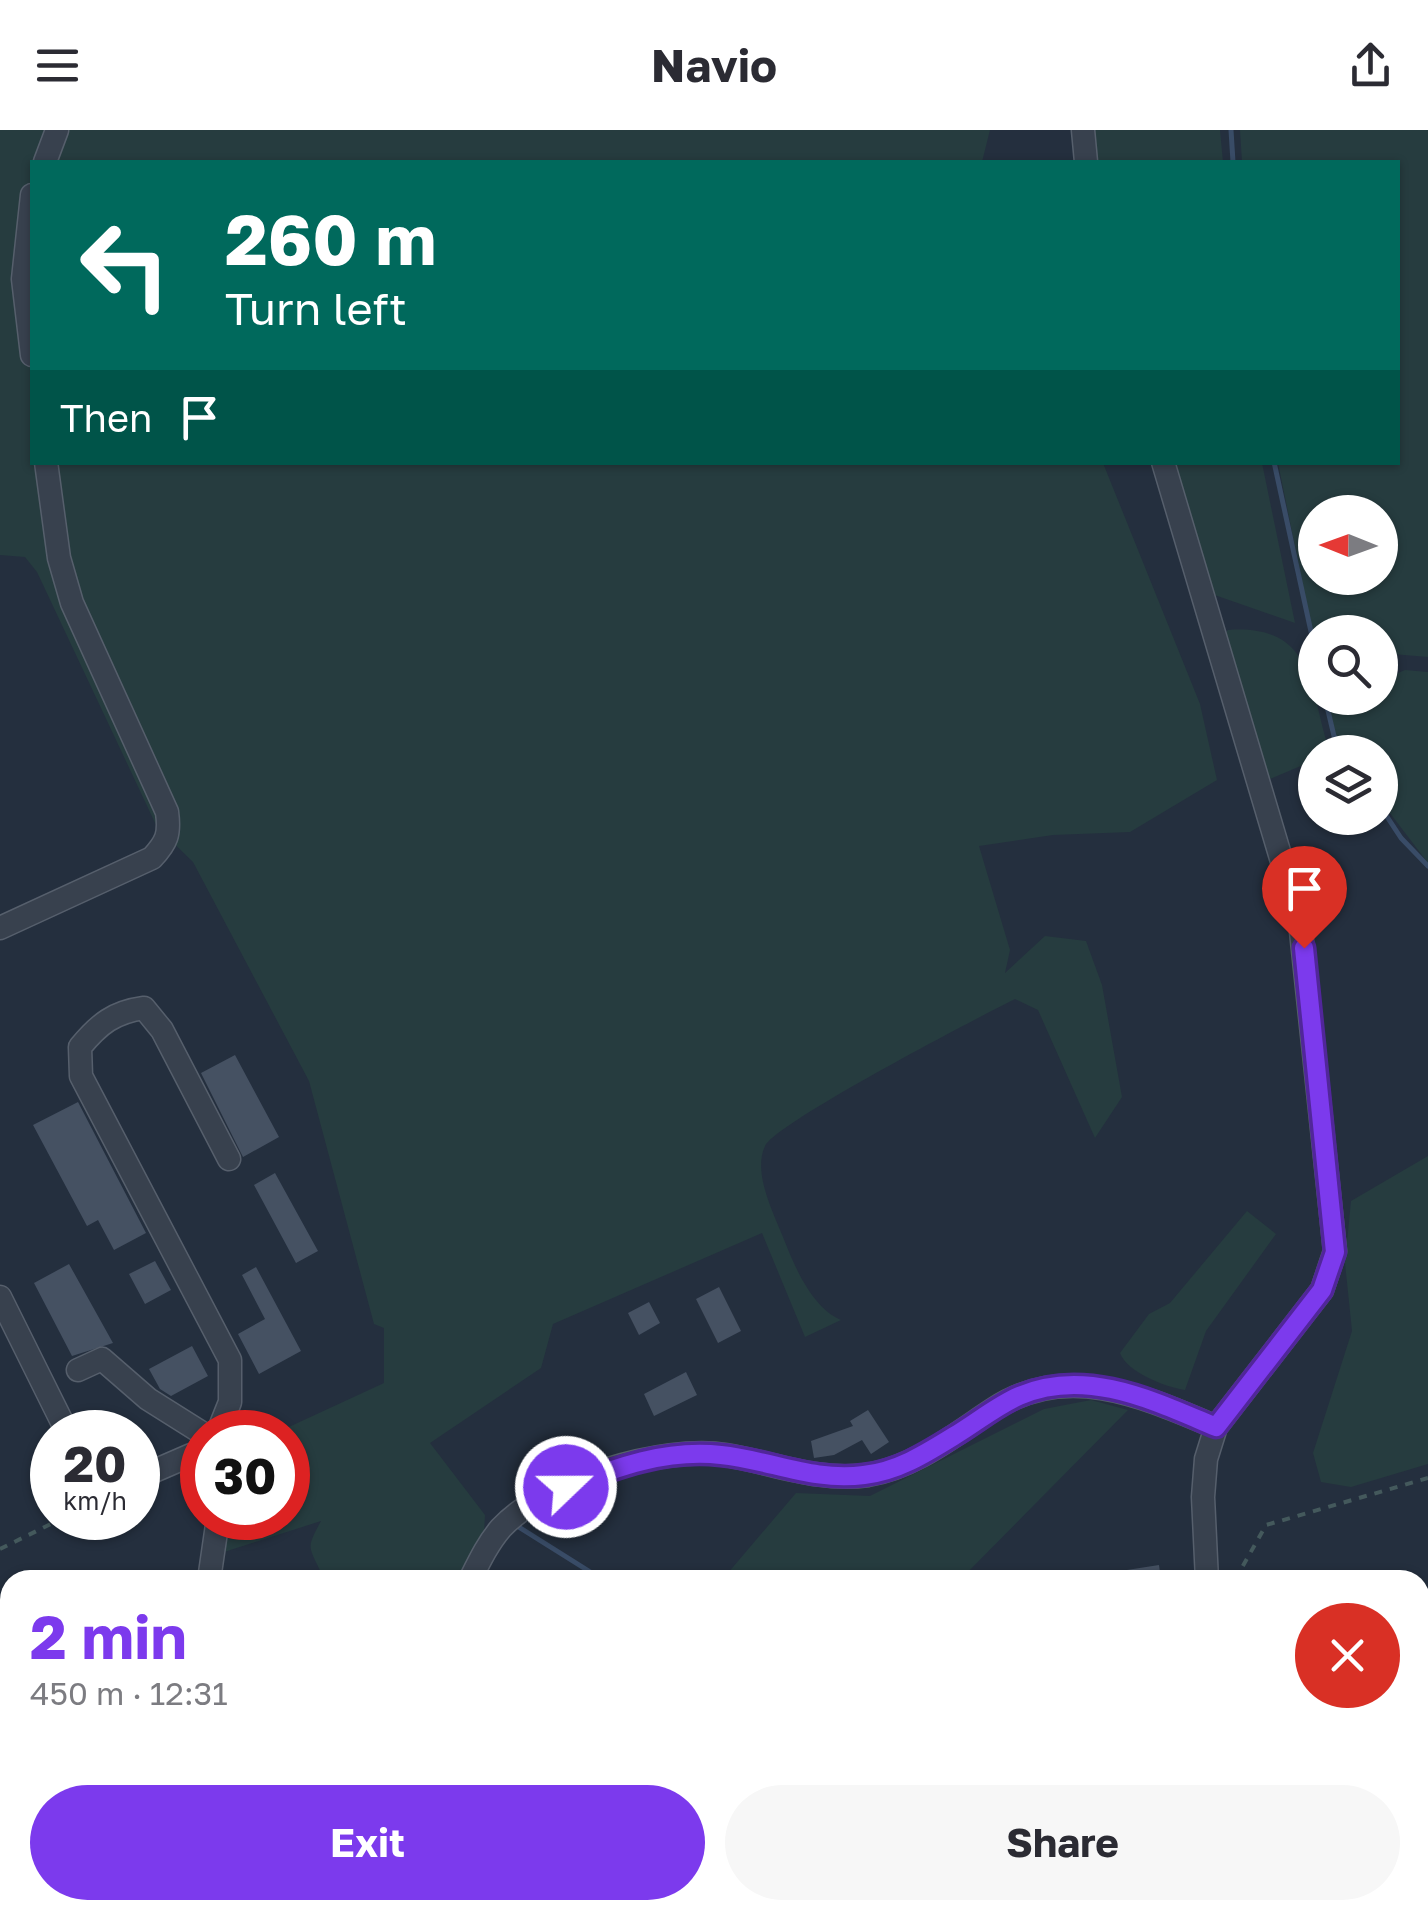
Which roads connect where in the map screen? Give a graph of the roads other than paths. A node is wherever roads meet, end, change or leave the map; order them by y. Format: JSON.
{"nodes":[{"id":1,"x":57,"y":130,"type":"edge"},
{"id":2,"x":1082,"y":130,"type":"edge"},
{"id":3,"x":46,"y":160,"type":"edge"},
{"id":4,"x":1086,"y":160,"type":"edge"},
{"id":5,"x":30,"y":213,"type":"edge"},
{"id":6,"x":30,"y":338,"type":"edge"},
{"id":7,"x":46,"y":465,"type":"edge"},
{"id":8,"x":1165,"y":465,"type":"edge"},
{"id":9,"x":0,"y":928,"type":"edge"},
{"id":10,"x":229,"y":1159,"type":"dead end"},
{"id":11,"x":0,"y":1297,"type":"edge"},
{"id":12,"x":78,"y":1370,"type":"dead end"},
{"id":13,"x":56,"y":1410,"type":"edge"},
{"id":14,"x":227,"y":1410,"type":"edge"},
{"id":15,"x":180,"y":1419,"type":"edge"},
{"id":16,"x":1216,"y":1427,"type":"junction"},
{"id":17,"x":215,"y":1540,"type":"edge"},
{"id":18,"x":210,"y":1570,"type":"edge"},
{"id":19,"x":476,"y":1570,"type":"edge"},
{"id":20,"x":1206,"y":1570,"type":"edge"}],
"edges":[{"from":1,"to":3,"type":"street"},
{"from":2,"to":4,"type":"street"},
{"from":5,"to":6,"type":"street"},
{"from":7,"to":9,"type":"street"},
{"from":8,"to":16,"type":"street"},
{"from":10,"to":14,"type":"street"},
{"from":11,"to":13,"type":"street"},
{"from":12,"to":15,"type":"street"},
{"from":16,"to":19,"type":"street"},
{"from":16,"to":20,"type":"street"},
{"from":17,"to":18,"type":"street"}]}
